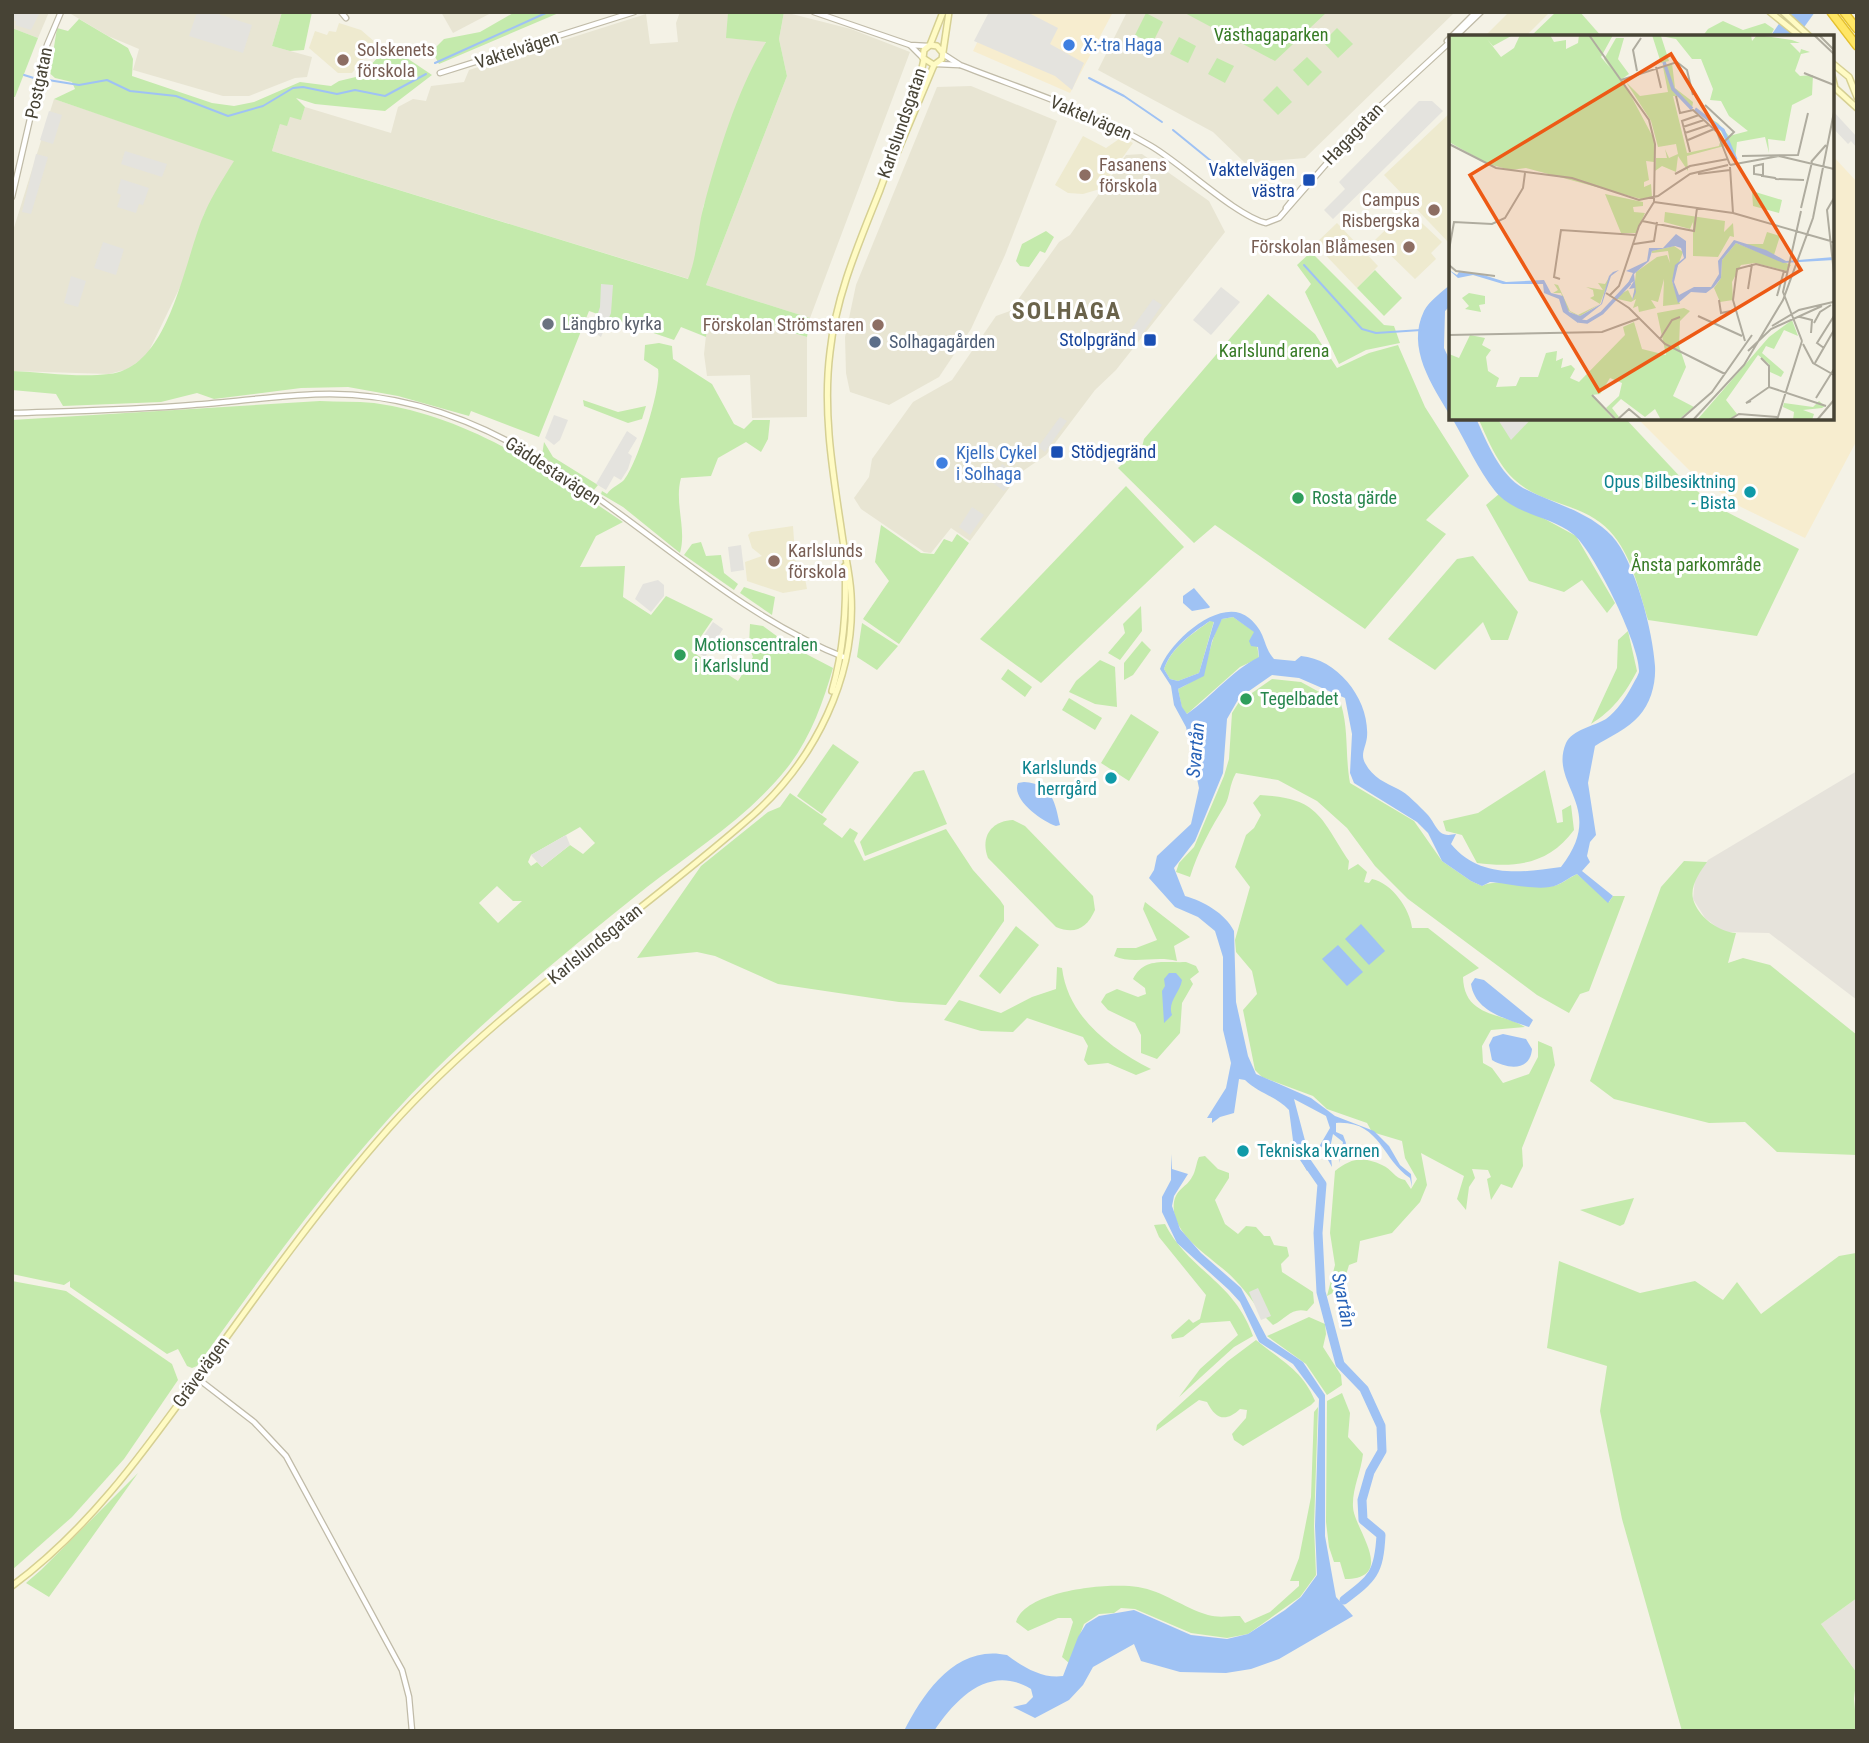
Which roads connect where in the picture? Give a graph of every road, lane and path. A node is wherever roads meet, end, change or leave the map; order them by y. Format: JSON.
{"nodes":[{"id":1,"x":61,"y":12,"type":"edge"},
{"id":2,"x":341,"y":12,"type":"edge"},
{"id":3,"x":634,"y":12,"type":"edge"},
{"id":4,"x":814,"y":12,"type":"edge"},
{"id":5,"x":943,"y":12,"type":"edge"},
{"id":6,"x":949,"y":12,"type":"edge"},
{"id":7,"x":1479,"y":12,"type":"edge"},
{"id":8,"x":1770,"y":12,"type":"edge"},
{"id":9,"x":1831,"y":12,"type":"edge"},
{"id":10,"x":1843,"y":12,"type":"edge"},
{"id":11,"x":1780,"y":14,"type":"edge"},
{"id":12,"x":346,"y":18,"type":"dead end"},
{"id":13,"x":1857,"y":29,"type":"edge"},
{"id":14,"x":1455,"y":35,"type":"edge"},
{"id":15,"x":1457,"y":35,"type":"edge"},
{"id":16,"x":1806,"y":35,"type":"edge"},
{"id":17,"x":1449,"y":40,"type":"edge"},
{"id":18,"x":1449,"y":43,"type":"edge"},
{"id":19,"x":910,"y":45,"type":"junction"},
{"id":20,"x":929,"y":46,"type":"junction"},
{"id":21,"x":1857,"y":46,"type":"edge"},
{"id":22,"x":942,"y":53,"type":"junction"},
{"id":23,"x":923,"y":59,"type":"junction"},
{"id":24,"x":935,"y":64,"type":"junction"},
{"id":25,"x":960,"y":65,"type":"junction"},
{"id":26,"x":1834,"y":65,"type":"edge"},
{"id":27,"x":440,"y":74,"type":"dead end"},
{"id":28,"x":1844,"y":74,"type":"junction"},
{"id":29,"x":1834,"y":77,"type":"edge"},
{"id":30,"x":1834,"y":82,"type":"edge"},
{"id":31,"x":1402,"y":85,"type":"junction"},
{"id":32,"x":1851,"y":86,"type":"junction"},
{"id":33,"x":1841,"y":92,"type":"junction"},
{"id":34,"x":1857,"y":97,"type":"edge"},
{"id":35,"x":1857,"y":108,"type":"edge"},
{"id":36,"x":881,"y":187,"type":"junction"},
{"id":37,"x":12,"y":197,"type":"edge"},
{"id":38,"x":1247,"y":214,"type":"joint"},
{"id":39,"x":12,"y":413,"type":"edge"},
{"id":40,"x":844,"y":657,"type":"junction"},
{"id":41,"x":376,"y":1144,"type":"joint"},
{"id":42,"x":197,"y":1378,"type":"junction"},
{"id":43,"x":12,"y":1586,"type":"edge"},
{"id":44,"x":412,"y":1731,"type":"edge"}],
"edges":[{"from":1,"to":37,"type":"street","name":"Postgatan"},
{"from":2,"to":12,"type":"street"},
{"from":3,"to":27,"type":"street","name":"Vaktelvägen"},
{"from":4,"to":19,"type":"street"},
{"from":5,"to":20,"type":"main road","name":"Karlslundsgatan"},
{"from":6,"to":22,"type":"main road","name":"Karlslundsgatan"},
{"from":7,"to":14,"type":"street","name":"Hagagatan"},
{"from":7,"to":15,"type":"street","name":"Hagagatan"},
{"from":8,"to":11,"type":"main road"},
{"from":9,"to":21,"type":"highway"},
{"from":10,"to":13,"type":"highway"},
{"from":11,"to":16,"type":"main road"},
{"from":17,"to":31,"type":"street","name":"Hagagatan"},
{"from":18,"to":31,"type":"street","name":"Hagagatan"},
{"from":19,"to":20,"type":"street"},
{"from":19,"to":23,"type":"street"},
{"from":20,"to":22,"type":"main road"},
{"from":20,"to":23,"type":"main road"},
{"from":22,"to":24,"type":"main road"},
{"from":22,"to":25,"type":"street","name":"Vaktelvägen"},
{"from":23,"to":24,"type":"main road"},
{"from":23,"to":36,"type":"main road","name":"Karlslundsgatan"},
{"from":24,"to":25,"type":"street","name":"Vaktelvägen"},
{"from":24,"to":36,"type":"main road","name":"Karlslundsgatan"},
{"from":25,"to":38,"type":"street","name":"Vaktelvägen"},
{"from":26,"to":28,"type":"main road"},
{"from":28,"to":29,"type":"main road"},
{"from":28,"to":32,"type":"main road"},
{"from":30,"to":33,"type":"main road"},
{"from":31,"to":38,"type":"street","name":"Hagagatan"},
{"from":32,"to":33,"type":"main road"},
{"from":32,"to":34,"type":"main road"},
{"from":33,"to":35,"type":"main road"},
{"from":36,"to":40,"type":"main road","name":"Karlslundsgatan"},
{"from":39,"to":40,"type":"street","name":"Gäddestavägen"},
{"from":40,"to":41,"type":"main road","name":"Karlslundsgatan"},
{"from":41,"to":42,"type":"main road","name":"Grävevägen"},
{"from":42,"to":43,"type":"main road","name":"Grävevägen"},
{"from":42,"to":44,"type":"street"}]}
